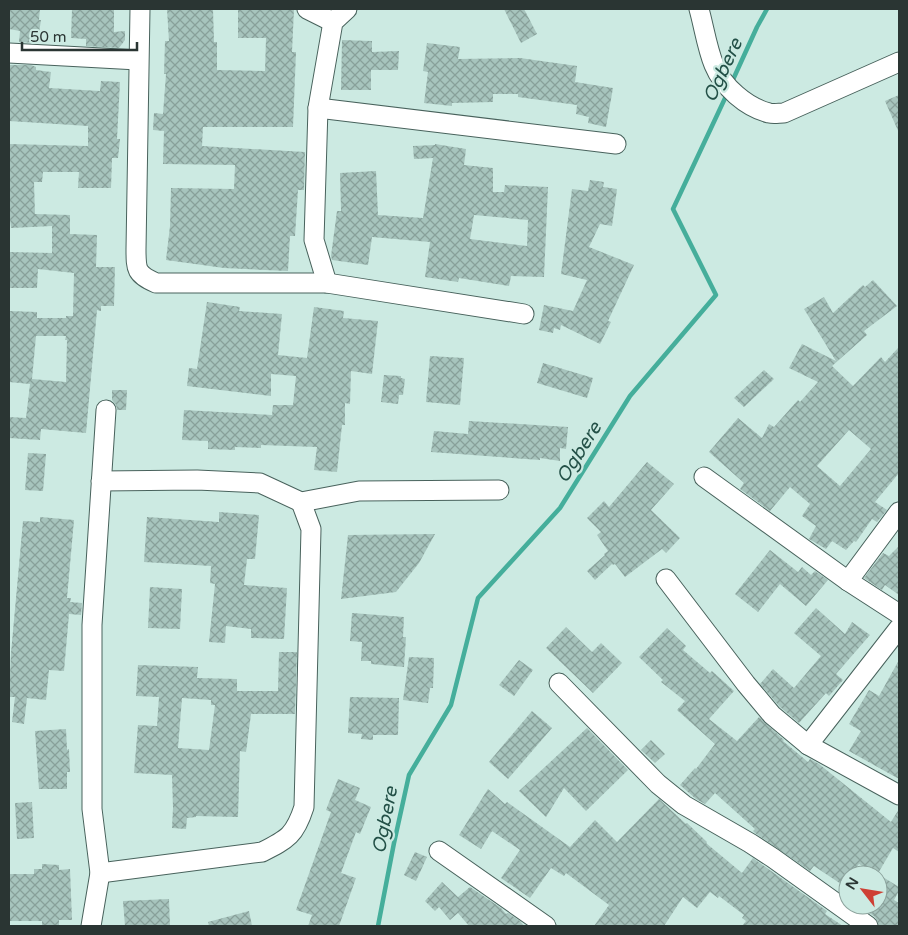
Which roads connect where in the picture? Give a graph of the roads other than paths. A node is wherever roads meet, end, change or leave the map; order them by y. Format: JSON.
{"nodes":[{"id":1,"x":140,"y":9,"type":"edge"},
{"id":2,"x":307,"y":9,"type":"edge"},
{"id":3,"x":347,"y":9,"type":"edge"},
{"id":4,"x":699,"y":9,"type":"edge"},
{"id":5,"x":332,"y":22,"type":"junction"},
{"id":6,"x":9,"y":53,"type":"edge"},
{"id":7,"x":138,"y":60,"type":"junction"},
{"id":8,"x":899,"y":62,"type":"edge"},
{"id":9,"x":318,"y":108,"type":"junction"},
{"id":10,"x":616,"y":144,"type":"dead end"},
{"id":11,"x":327,"y":283,"type":"junction"},
{"id":12,"x":524,"y":314,"type":"dead end"},
{"id":13,"x":106,"y":410,"type":"dead end"},
{"id":14,"x":704,"y":477,"type":"dead end"},
{"id":15,"x":101,"y":482,"type":"junction"},
{"id":16,"x":499,"y":490,"type":"dead end"},
{"id":17,"x":301,"y":502,"type":"junction"},
{"id":18,"x":899,"y":512,"type":"edge"},
{"id":19,"x":666,"y":579,"type":"dead end"},
{"id":20,"x":848,"y":582,"type":"junction"},
{"id":21,"x":899,"y":614,"type":"edge"},
{"id":22,"x":899,"y":628,"type":"edge"},
{"id":23,"x":559,"y":683,"type":"dead end"},
{"id":24,"x":808,"y":745,"type":"junction"},
{"id":25,"x":899,"y":795,"type":"edge"},
{"id":26,"x":439,"y":851,"type":"dead end"},
{"id":27,"x":100,"y":873,"type":"junction"},
{"id":28,"x":91,"y":926,"type":"edge"},
{"id":29,"x":546,"y":926,"type":"edge"},
{"id":30,"x":868,"y":926,"type":"edge"}],
"edges":[{"from":1,"to":7,"type":"street"},
{"from":2,"to":5,"type":"street"},
{"from":3,"to":5,"type":"street"},
{"from":4,"to":8,"type":"street"},
{"from":5,"to":9,"type":"street"},
{"from":6,"to":7,"type":"street"},
{"from":7,"to":11,"type":"street"},
{"from":9,"to":10,"type":"street"},
{"from":9,"to":11,"type":"street"},
{"from":11,"to":12,"type":"street"},
{"from":13,"to":15,"type":"street"},
{"from":14,"to":20,"type":"street"},
{"from":15,"to":17,"type":"street"},
{"from":15,"to":27,"type":"street"},
{"from":16,"to":17,"type":"street"},
{"from":17,"to":27,"type":"street"},
{"from":18,"to":20,"type":"street"},
{"from":19,"to":24,"type":"street"},
{"from":20,"to":21,"type":"street"},
{"from":22,"to":24,"type":"street"},
{"from":23,"to":30,"type":"street"},
{"from":24,"to":25,"type":"street"},
{"from":26,"to":29,"type":"street"},
{"from":27,"to":28,"type":"street"}]}
